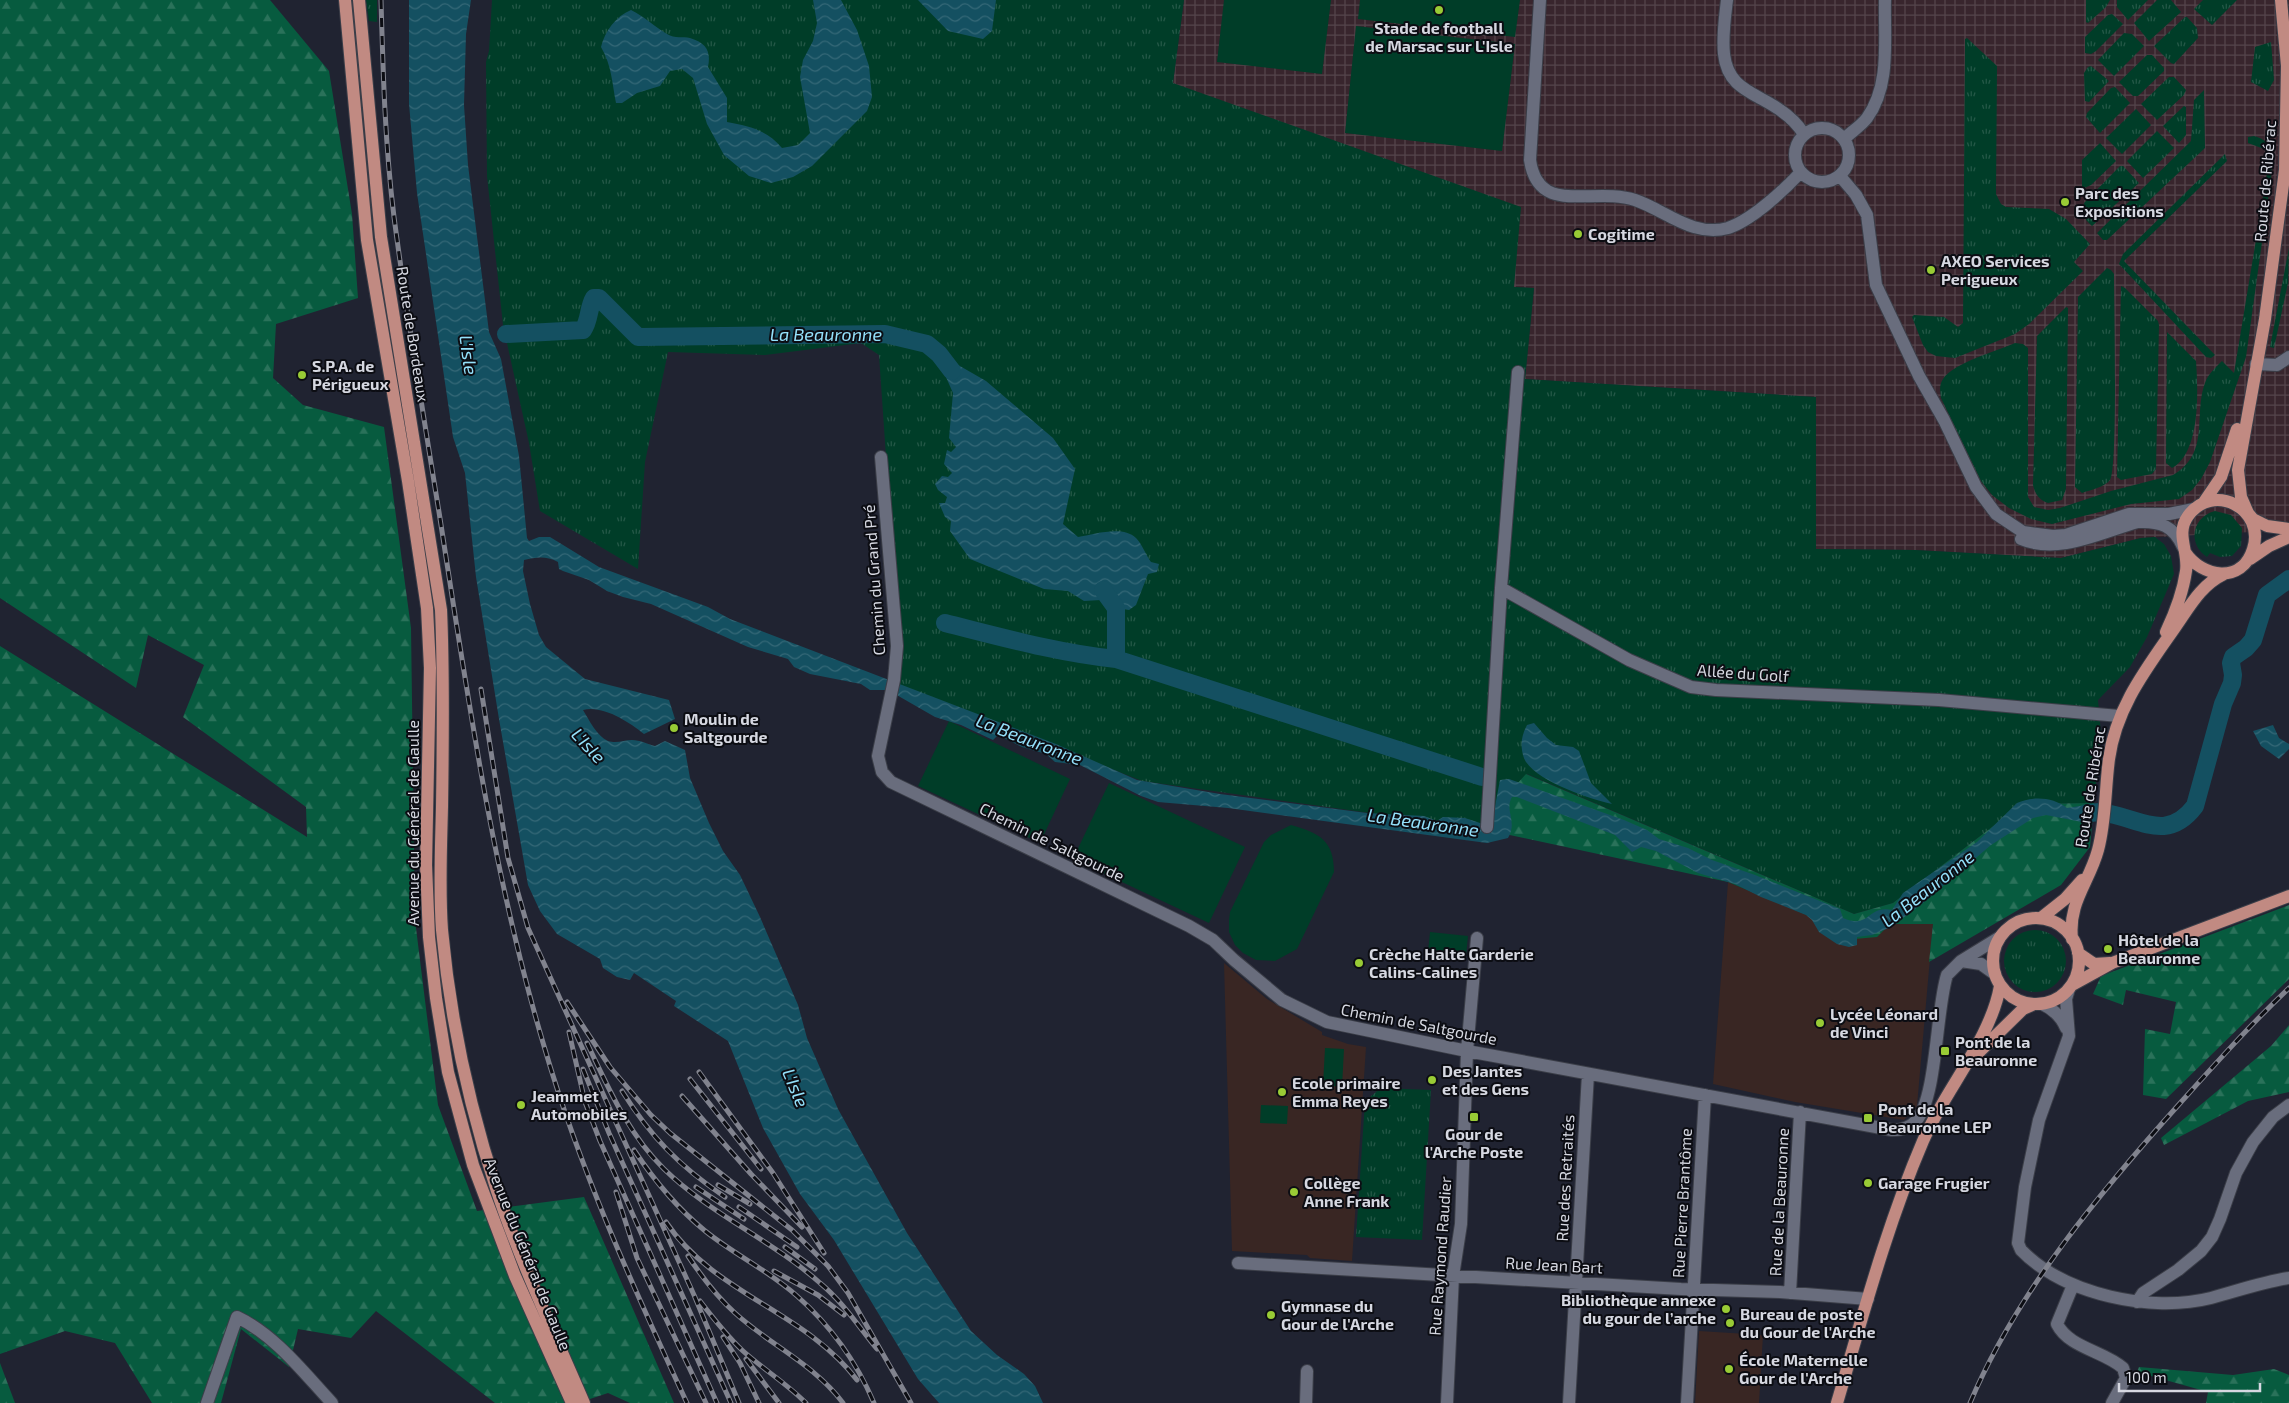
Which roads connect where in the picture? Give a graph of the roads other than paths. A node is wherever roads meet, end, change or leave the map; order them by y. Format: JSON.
{"nodes":[{"id":1,"x":345,"y":0,"type":"edge"},
{"id":2,"x":359,"y":0,"type":"edge"},
{"id":3,"x":1540,"y":0,"type":"edge"},
{"id":4,"x":1727,"y":0,"type":"edge"},
{"id":5,"x":1885,"y":0,"type":"edge"},
{"id":6,"x":2281,"y":0,"type":"edge"},
{"id":7,"x":2287,"y":37,"type":"edge"},
{"id":8,"x":1804,"y":134,"type":"junction"},
{"id":9,"x":1844,"y":139,"type":"junction"},
{"id":10,"x":1800,"y":173,"type":"junction"},
{"id":11,"x":1840,"y":176,"type":"junction"},
{"id":12,"x":2289,"y":356,"type":"edge"},
{"id":13,"x":2256,"y":364,"type":"junction"},
{"id":14,"x":1518,"y":372,"type":"dead end"},
{"id":15,"x":1919,"y":376,"type":"junction"},
{"id":16,"x":881,"y":457,"type":"dead end"},
{"id":17,"x":2199,"y":506,"type":"junction"},
{"id":18,"x":2248,"y":513,"type":"junction"},
{"id":19,"x":2289,"y":529,"type":"edge"},
{"id":20,"x":2289,"y":537,"type":"edge"},
{"id":21,"x":2184,"y":550,"type":"junction"},
{"id":22,"x":2246,"y":562,"type":"junction"},
{"id":23,"x":2224,"y":574,"type":"junction"},
{"id":24,"x":1501,"y":588,"type":"junction"},
{"id":25,"x":2153,"y":659,"type":"junction"},
{"id":26,"x":430,"y":668,"type":"joint"},
{"id":27,"x":444,"y":673,"type":"joint"},
{"id":28,"x":890,"y":698,"type":"joint"},
{"id":29,"x":2112,"y":715,"type":"junction"},
{"id":30,"x":1487,"y":827,"type":"dead end"},
{"id":31,"x":2092,"y":869,"type":"junction"},
{"id":32,"x":2289,"y":896,"type":"edge"},
{"id":33,"x":2041,"y":918,"type":"junction"},
{"id":34,"x":2000,"y":937,"type":"junction"},
{"id":35,"x":1477,"y":938,"type":"dead end"},
{"id":36,"x":2072,"y":939,"type":"junction"},
{"id":37,"x":2078,"y":953,"type":"junction"},
{"id":38,"x":1961,"y":961,"type":"junction"},
{"id":39,"x":2112,"y":963,"type":"junction"},
{"id":40,"x":1997,"y":980,"type":"junction"},
{"id":41,"x":2071,"y":987,"type":"junction"},
{"id":42,"x":2037,"y":1004,"type":"junction"},
{"id":43,"x":2069,"y":1036,"type":"junction"},
{"id":44,"x":1467,"y":1051,"type":"junction"},
{"id":45,"x":1961,"y":1072,"type":"junction"},
{"id":46,"x":1588,"y":1074,"type":"junction"},
{"id":47,"x":1704,"y":1095,"type":"junction"},
{"id":48,"x":2289,"y":1105,"type":"edge"},
{"id":49,"x":1800,"y":1112,"type":"junction"},
{"id":50,"x":1238,"y":1263,"type":"dead end"},
{"id":51,"x":1453,"y":1276,"type":"junction"},
{"id":52,"x":2289,"y":1278,"type":"edge"},
{"id":53,"x":1576,"y":1282,"type":"junction"},
{"id":54,"x":2073,"y":1285,"type":"junction"},
{"id":55,"x":1694,"y":1288,"type":"junction"},
{"id":56,"x":1787,"y":1293,"type":"junction"},
{"id":57,"x":1868,"y":1299,"type":"junction"},
{"id":58,"x":2137,"y":1302,"type":"junction"},
{"id":59,"x":1308,"y":1372,"type":"dead end"},
{"id":60,"x":207,"y":1403,"type":"edge"},
{"id":61,"x":332,"y":1403,"type":"edge"},
{"id":62,"x":572,"y":1403,"type":"edge"},
{"id":63,"x":584,"y":1403,"type":"edge"},
{"id":64,"x":1306,"y":1403,"type":"edge"},
{"id":65,"x":1447,"y":1403,"type":"edge"},
{"id":66,"x":1569,"y":1403,"type":"edge"},
{"id":67,"x":1687,"y":1403,"type":"edge"},
{"id":68,"x":1837,"y":1403,"type":"edge"},
{"id":69,"x":2112,"y":1403,"type":"edge"}],
"edges":[{"from":1,"to":26,"type":"main road","name":"Route de Bordeaux"},
{"from":2,"to":27,"type":"main road","name":"Route de Bordeaux"},
{"from":3,"to":10,"type":"street"},
{"from":4,"to":8,"type":"street"},
{"from":5,"to":9,"type":"street"},
{"from":6,"to":7,"type":"main road","name":"Route de Ribérac"},
{"from":7,"to":13,"type":"main road","name":"Route de Ribérac"},
{"from":8,"to":9,"type":"street"},
{"from":8,"to":10,"type":"street"},
{"from":9,"to":11,"type":"street"},
{"from":10,"to":11,"type":"street"},
{"from":11,"to":15,"type":"street"},
{"from":12,"to":13,"type":"street"},
{"from":13,"to":17,"type":"main road","name":"Route de Ribérac"},
{"from":13,"to":18,"type":"main road","name":"Route de Ribérac"},
{"from":14,"to":24,"type":"street"},
{"from":15,"to":17,"type":"street"},
{"from":15,"to":21,"type":"street"},
{"from":16,"to":28,"type":"street","name":"Chemin du Grand Pré"},
{"from":17,"to":18,"type":"main road"},
{"from":17,"to":21,"type":"main road","name":"Route de Ribérac"},
{"from":18,"to":19,"type":"main road"},
{"from":18,"to":22,"type":"main road","name":"Route de Ribérac"},
{"from":20,"to":22,"type":"main road"},
{"from":21,"to":23,"type":"main road"},
{"from":21,"to":25,"type":"main road","name":"Route de Ribérac"},
{"from":22,"to":23,"type":"main road","name":"Route de Ribérac"},
{"from":23,"to":25,"type":"main road","name":"Route de Ribérac"},
{"from":24,"to":29,"type":"street","name":"Allée du Golf"},
{"from":24,"to":30,"type":"street"},
{"from":25,"to":29,"type":"main road","name":"Route de Ribérac"},
{"from":26,"to":62,"type":"main road","name":"Avenue du Général de Gaulle"},
{"from":27,"to":63,"type":"main road","name":"Avenue du Général de Gaulle"},
{"from":28,"to":44,"type":"street","name":"Chemin de Saltgourde"},
{"from":29,"to":31,"type":"main road","name":"Route de Ribérac"},
{"from":31,"to":33,"type":"main road","name":"Route de Ribérac"},
{"from":31,"to":36,"type":"main road","name":"Route de Ribérac"},
{"from":32,"to":39,"type":"main road"},
{"from":33,"to":34,"type":"main road"},
{"from":33,"to":36,"type":"main road"},
{"from":34,"to":38,"type":"street","name":"Chemin de Saltgourde"},
{"from":34,"to":40,"type":"main road"},
{"from":35,"to":44,"type":"street","name":"Rue Raymond Raudier"},
{"from":36,"to":37,"type":"main road"},
{"from":37,"to":39,"type":"main road"},
{"from":37,"to":41,"type":"main road"},
{"from":38,"to":40,"type":"street"},
{"from":38,"to":49,"type":"street","name":"Chemin de Saltgourde"},
{"from":39,"to":41,"type":"main road"},
{"from":40,"to":42,"type":"main road"},
{"from":40,"to":45,"type":"main road"},
{"from":41,"to":42,"type":"main road"},
{"from":41,"to":43,"type":"street"},
{"from":42,"to":43,"type":"street"},
{"from":42,"to":45,"type":"main road"},
{"from":43,"to":54,"type":"street"},
{"from":44,"to":46,"type":"street","name":"Chemin de Saltgourde"},
{"from":44,"to":51,"type":"street","name":"Rue Raymond Raudier"},
{"from":45,"to":57,"type":"main road"},
{"from":46,"to":47,"type":"street","name":"Chemin de Saltgourde"},
{"from":46,"to":53,"type":"street","name":"Rue des Retraités"},
{"from":47,"to":49,"type":"street","name":"Chemin de Saltgourde"},
{"from":47,"to":55,"type":"street","name":"Rue Pierre Brantôme"},
{"from":48,"to":58,"type":"street"},
{"from":49,"to":56,"type":"street","name":"Rue de la Beauronne"},
{"from":50,"to":51,"type":"street","name":"Rue Jean Bart"},
{"from":51,"to":53,"type":"street","name":"Rue Jean Bart"},
{"from":51,"to":65,"type":"street","name":"Rue Raymond Raudier"},
{"from":52,"to":58,"type":"street"},
{"from":53,"to":55,"type":"street","name":"Rue Jean Bart"},
{"from":53,"to":66,"type":"street","name":"Rue des Retraités"},
{"from":54,"to":58,"type":"street"},
{"from":54,"to":69,"type":"street"},
{"from":55,"to":56,"type":"street","name":"Rue Jean Bart"},
{"from":55,"to":67,"type":"street","name":"Rue Pierre Brantôme"},
{"from":56,"to":57,"type":"street","name":"Rue Jean Bart"},
{"from":57,"to":68,"type":"main road"},
{"from":59,"to":64,"type":"street"},
{"from":60,"to":61,"type":"street"}]}
